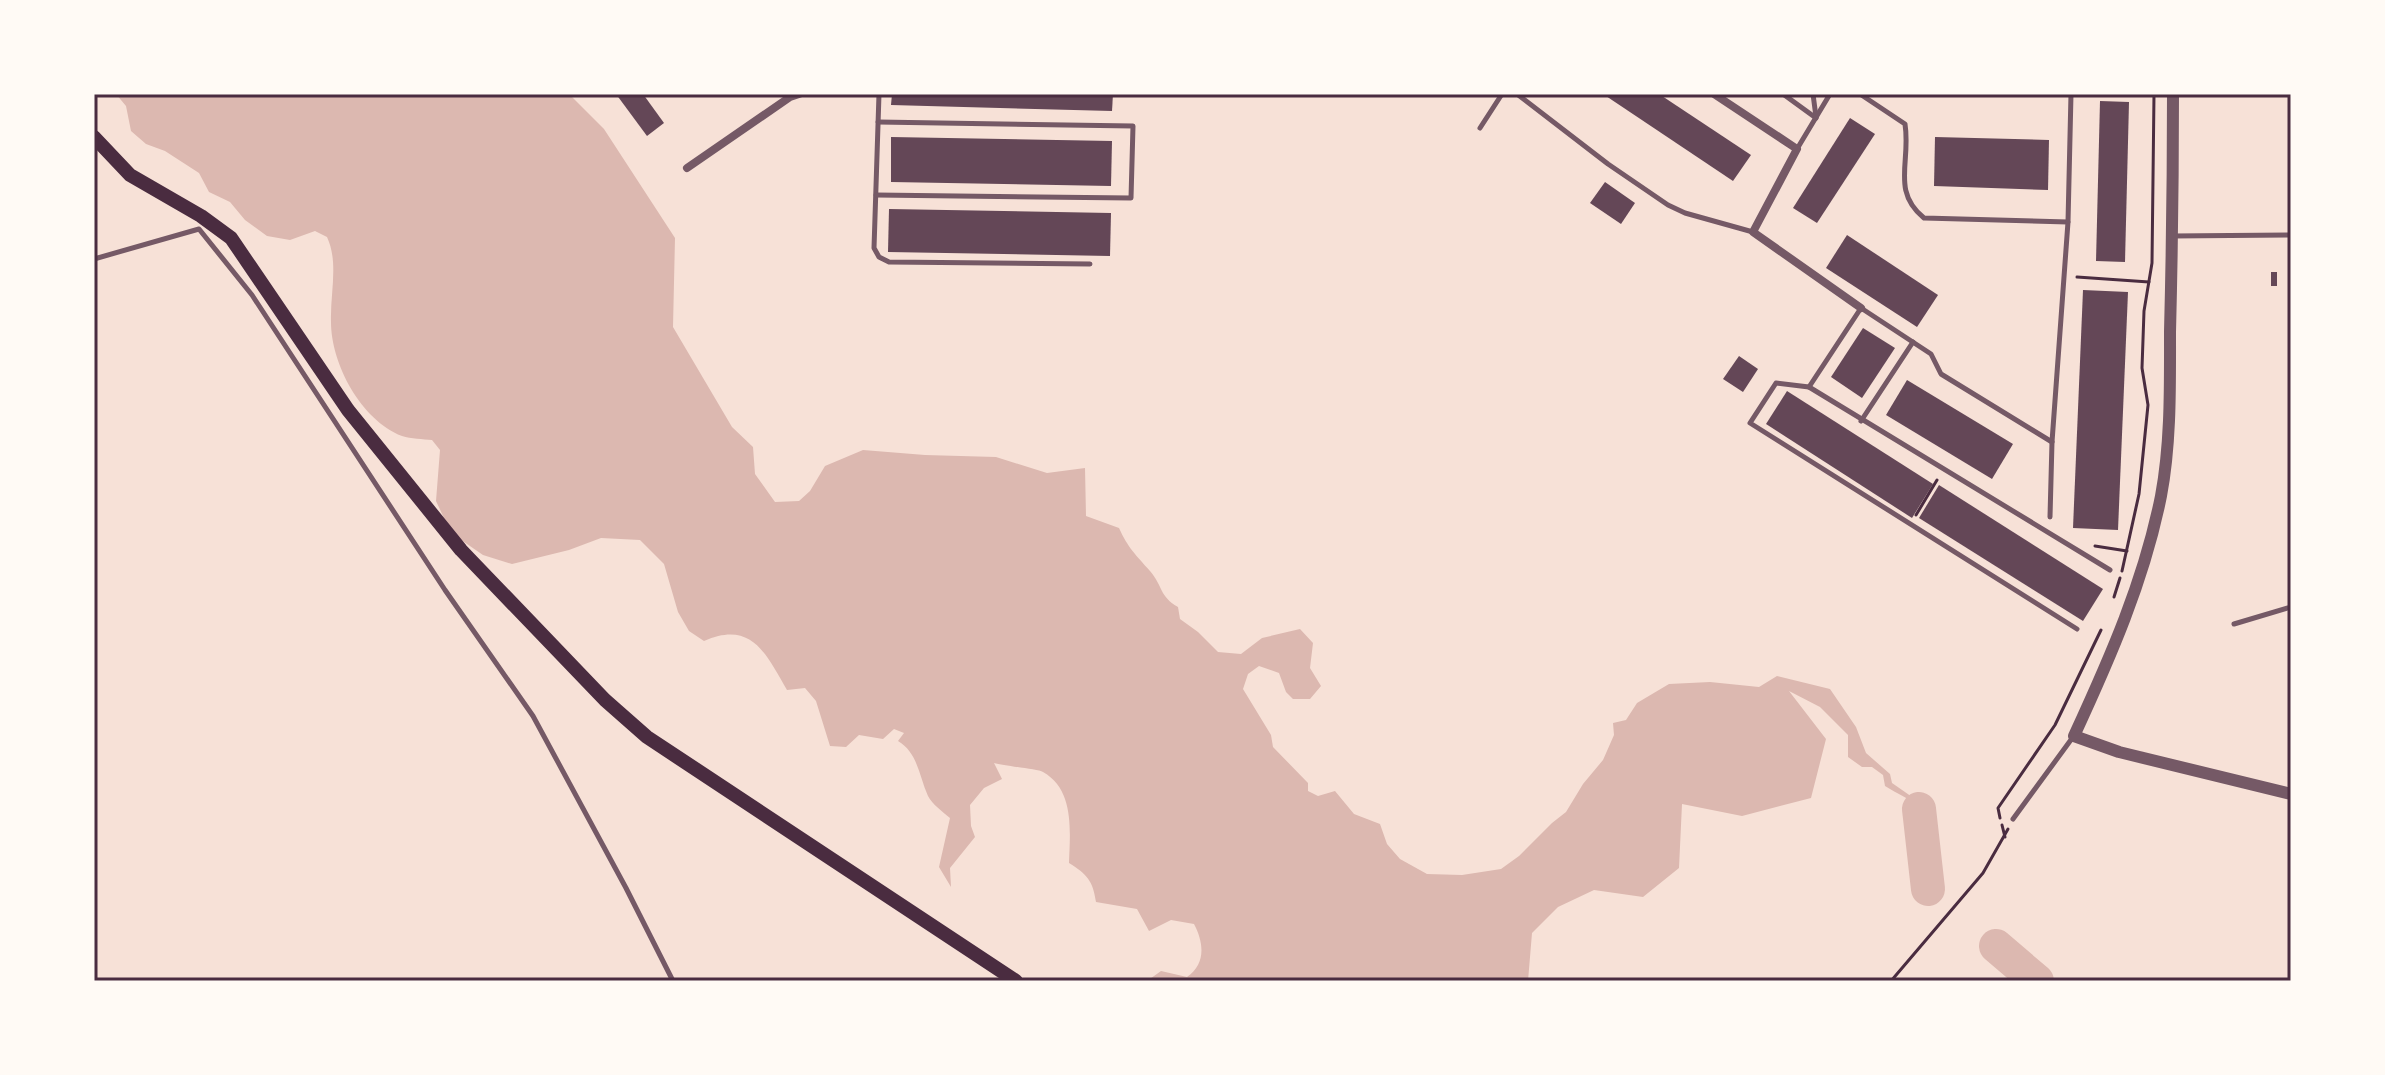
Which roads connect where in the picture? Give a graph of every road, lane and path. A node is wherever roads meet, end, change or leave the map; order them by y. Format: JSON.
{"nodes":[{"id":1,"x":799,"y":94,"type":"edge"},
{"id":2,"x":879,"y":94,"type":"edge"},
{"id":3,"x":1502,"y":94,"type":"edge"},
{"id":4,"x":1517,"y":94,"type":"edge"},
{"id":5,"x":1714,"y":94,"type":"edge"},
{"id":6,"x":1783,"y":94,"type":"edge"},
{"id":7,"x":1813,"y":94,"type":"edge"},
{"id":8,"x":1830,"y":94,"type":"edge"},
{"id":9,"x":1860,"y":94,"type":"edge"},
{"id":10,"x":2071,"y":94,"type":"edge"},
{"id":11,"x":2154,"y":94,"type":"edge"},
{"id":12,"x":2173,"y":94,"type":"edge"},
{"id":13,"x":1728,"y":98,"type":"edge"},
{"id":14,"x":1816,"y":118,"type":"junction"},
{"id":15,"x":878,"y":122,"type":"junction"},
{"id":16,"x":1480,"y":128,"type":"dead end"},
{"id":17,"x":94,"y":137,"type":"edge"},
{"id":18,"x":1797,"y":149,"type":"junction"},
{"id":19,"x":687,"y":168,"type":"dead end"},
{"id":20,"x":876,"y":195,"type":"junction"},
{"id":21,"x":2068,"y":222,"type":"junction"},
{"id":22,"x":1753,"y":232,"type":"junction"},
{"id":23,"x":2291,"y":235,"type":"edge"},
{"id":24,"x":2172,"y":236,"type":"junction"},
{"id":25,"x":94,"y":259,"type":"edge"},
{"id":26,"x":1090,"y":264,"type":"dead end"},
{"id":27,"x":2071,"y":276,"type":"dead end"},
{"id":28,"x":2150,"y":282,"type":"junction"},
{"id":29,"x":1861,"y":308,"type":"junction"},
{"id":30,"x":1913,"y":342,"type":"junction"},
{"id":31,"x":1809,"y":387,"type":"junction"},
{"id":32,"x":1861,"y":421,"type":"junction"},
{"id":33,"x":2052,"y":442,"type":"junction"},
{"id":34,"x":1944,"y":470,"type":"junction"},
{"id":35,"x":2050,"y":517,"type":"dead end"},
{"id":36,"x":1910,"y":524,"type":"junction"},
{"id":37,"x":2110,"y":570,"type":"joint"},
{"id":38,"x":2122,"y":573,"type":"junction"},
{"id":39,"x":2111,"y":607,"type":"dead end"},
{"id":40,"x":2291,"y":607,"type":"edge"},
{"id":41,"x":2106,"y":619,"type":"dead end"},
{"id":42,"x":2234,"y":624,"type":"dead end"},
{"id":43,"x":2077,"y":629,"type":"dead end"},
{"id":44,"x":2074,"y":736,"type":"junction"},
{"id":45,"x":2291,"y":794,"type":"edge"},
{"id":46,"x":2013,"y":819,"type":"dead end"},
{"id":47,"x":673,"y":981,"type":"edge"},
{"id":48,"x":1016,"y":981,"type":"edge"},
{"id":49,"x":1891,"y":981,"type":"edge"}],
"edges":[{"from":1,"to":19,"type":"street"},
{"from":2,"to":15,"type":"lane"},
{"from":3,"to":16,"type":"lane"},
{"from":4,"to":22,"type":"lane"},
{"from":5,"to":13,"type":"street"},
{"from":6,"to":14,"type":"lane"},
{"from":7,"to":14,"type":"lane"},
{"from":8,"to":14,"type":"lane"},
{"from":9,"to":21,"type":"lane"},
{"from":10,"to":21,"type":"lane"},
{"from":11,"to":28,"type":"path"},
{"from":12,"to":24,"type":"street"},
{"from":13,"to":18,"type":"street"},
{"from":14,"to":18,"type":"lane"},
{"from":15,"to":20,"type":"lane"},
{"from":15,"to":20,"type":"lane"},
{"from":17,"to":48,"type":"main road"},
{"from":18,"to":22,"type":"street"},
{"from":20,"to":26,"type":"lane"},
{"from":21,"to":33,"type":"lane"},
{"from":22,"to":29,"type":"street"},
{"from":23,"to":24,"type":"lane"},
{"from":24,"to":44,"type":"street"},
{"from":25,"to":47,"type":"lane"},
{"from":27,"to":28,"type":"path"},
{"from":28,"to":38,"type":"path"},
{"from":29,"to":30,"type":"lane"},
{"from":29,"to":31,"type":"lane"},
{"from":30,"to":32,"type":"lane"},
{"from":30,"to":33,"type":"lane"},
{"from":31,"to":32,"type":"lane"},
{"from":31,"to":36,"type":"lane"},
{"from":32,"to":34,"type":"lane"},
{"from":33,"to":35,"type":"lane"},
{"from":34,"to":36,"type":"path"},
{"from":34,"to":37,"type":"lane"},
{"from":36,"to":43,"type":"lane"},
{"from":37,"to":38,"type":"path"},
{"from":38,"to":39,"type":"path"},
{"from":40,"to":42,"type":"lane"},
{"from":41,"to":49,"type":"path"},
{"from":44,"to":45,"type":"street"},
{"from":44,"to":46,"type":"lane"}]}
